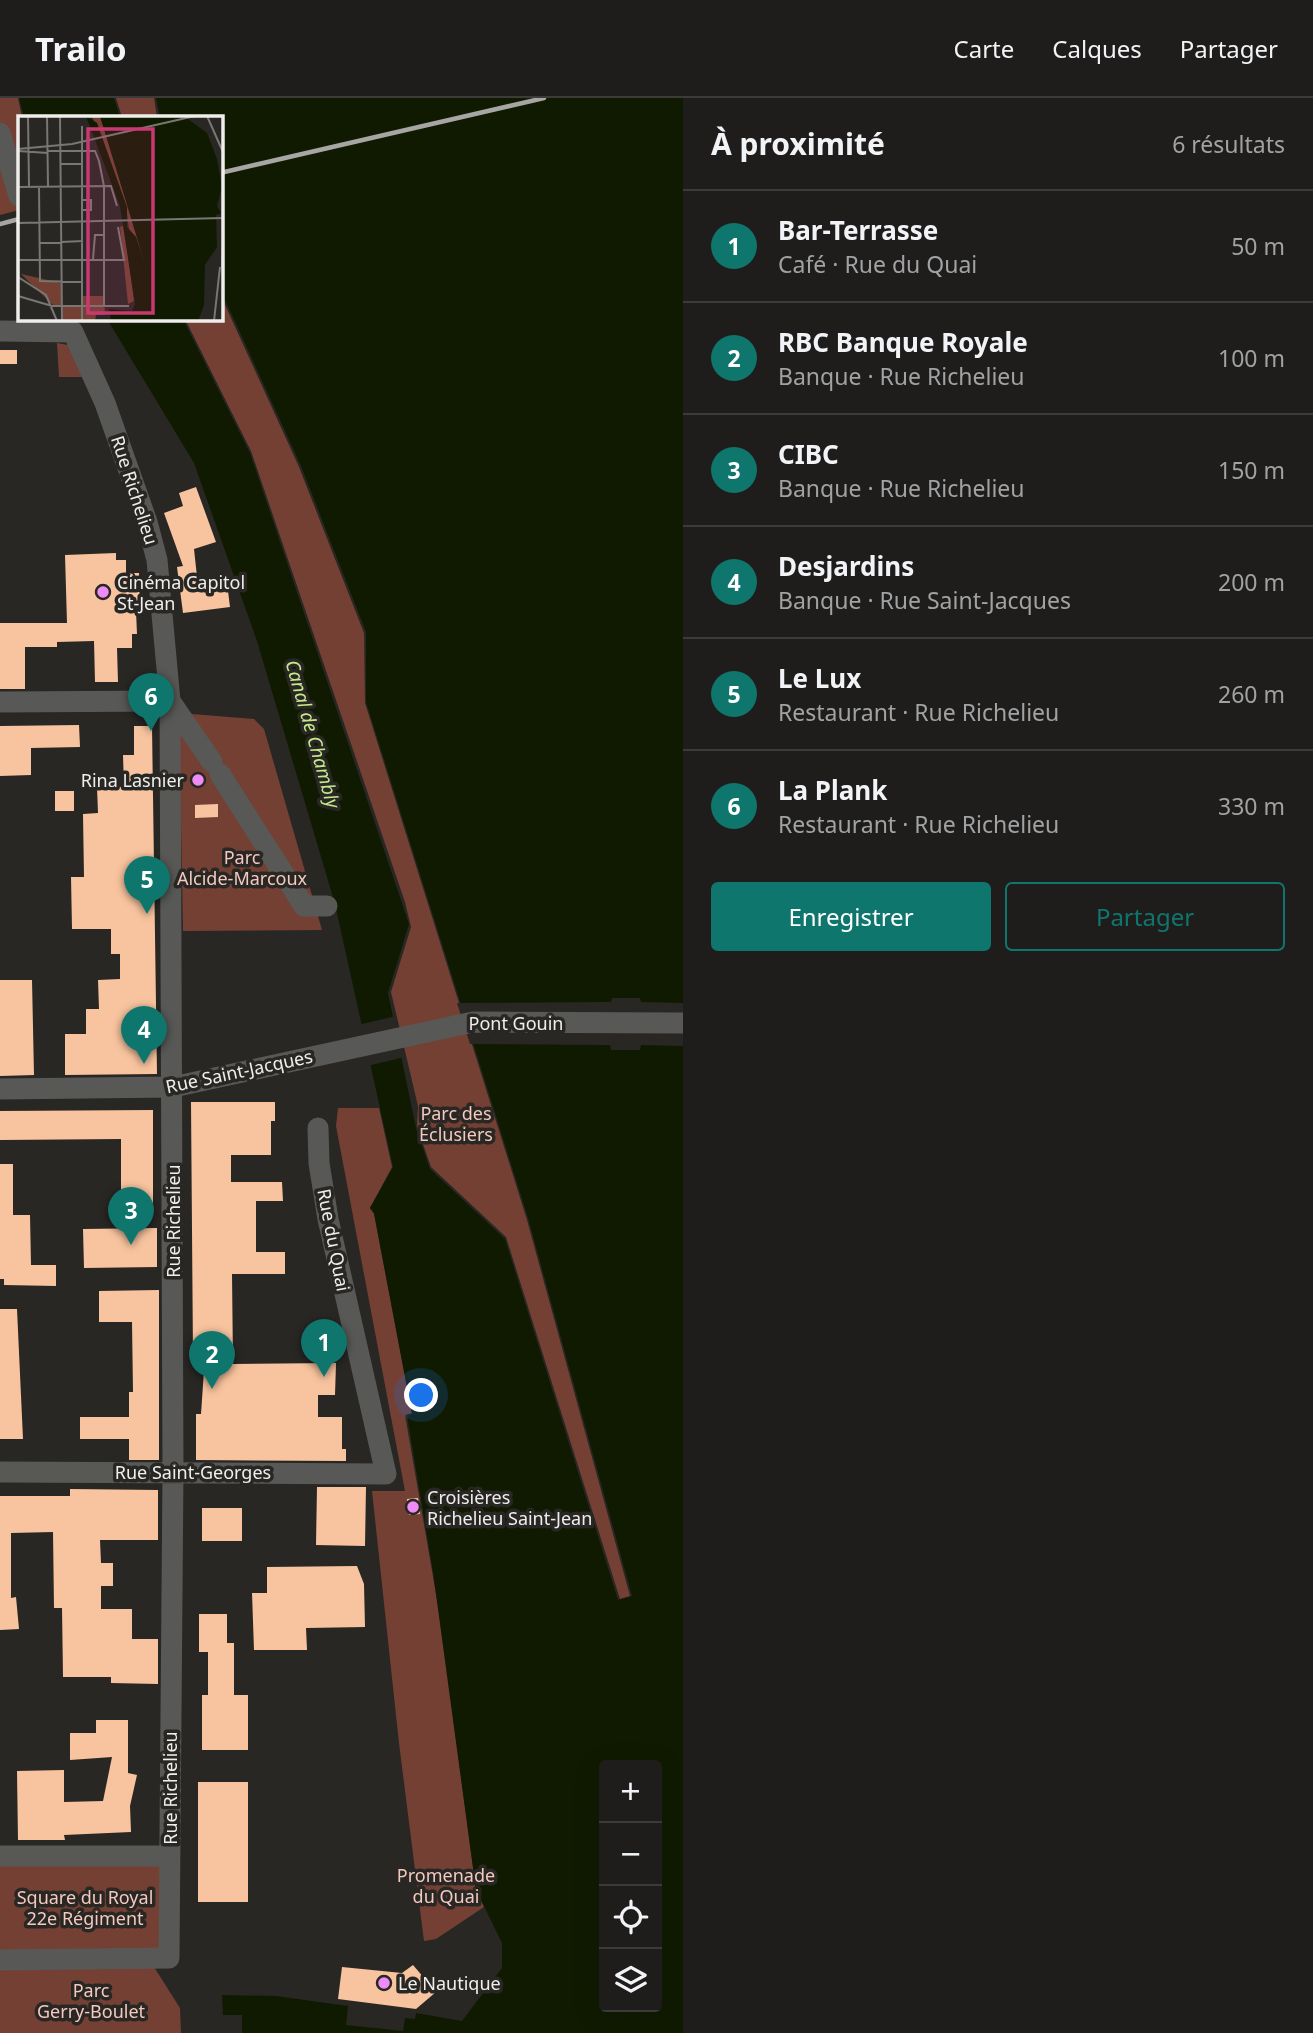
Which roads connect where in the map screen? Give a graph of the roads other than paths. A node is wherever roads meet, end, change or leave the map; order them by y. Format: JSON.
{"nodes":[{"id":1,"x":0,"y":133,"type":"edge"},
{"id":2,"x":14,"y":173,"type":"edge"},
{"id":3,"x":18,"y":191,"type":"edge"},
{"id":4,"x":76,"y":325,"type":"edge"},
{"id":5,"x":0,"y":331,"type":"edge"},
{"id":6,"x":170,"y":701,"type":"junction"},
{"id":7,"x":0,"y":702,"type":"edge"},
{"id":8,"x":327,"y":905,"type":"dead end"},
{"id":9,"x":683,"y":1023,"type":"edge"},
{"id":10,"x":352,"y":1047,"type":"joint"},
{"id":11,"x":173,"y":1087,"type":"junction"},
{"id":12,"x":0,"y":1089,"type":"edge"},
{"id":13,"x":318,"y":1128,"type":"dead end"},
{"id":14,"x":173,"y":1471,"type":"junction"},
{"id":15,"x":0,"y":1472,"type":"edge"},
{"id":16,"x":386,"y":1474,"type":"joint"},
{"id":17,"x":0,"y":1856,"type":"edge"},
{"id":18,"x":170,"y":1856,"type":"junction"},
{"id":19,"x":0,"y":1960,"type":"edge"}],
"edges":[{"from":1,"to":2,"type":"street"},
{"from":2,"to":3,"type":"street"},
{"from":4,"to":5,"type":"street"},
{"from":4,"to":6,"type":"street","name":"Rue Richelieu"},
{"from":6,"to":7,"type":"street"},
{"from":6,"to":8,"type":"street"},
{"from":6,"to":11,"type":"street","name":"Rue Richelieu"},
{"from":9,"to":10,"type":"street","name":"Pont Gouin"},
{"from":10,"to":11,"type":"street","name":"Rue Saint-Jacques"},
{"from":11,"to":12,"type":"street","name":"Rue Saint-Jacques"},
{"from":11,"to":14,"type":"street","name":"Rue Richelieu"},
{"from":13,"to":16,"type":"street","name":"Rue du Quai"},
{"from":14,"to":15,"type":"street","name":"Rue Saint-Georges"},
{"from":14,"to":16,"type":"street","name":"Rue Saint-Georges"},
{"from":14,"to":18,"type":"street","name":"Rue Richelieu"},
{"from":17,"to":18,"type":"street"},
{"from":18,"to":19,"type":"street","name":"Rue Richelieu"}]}
